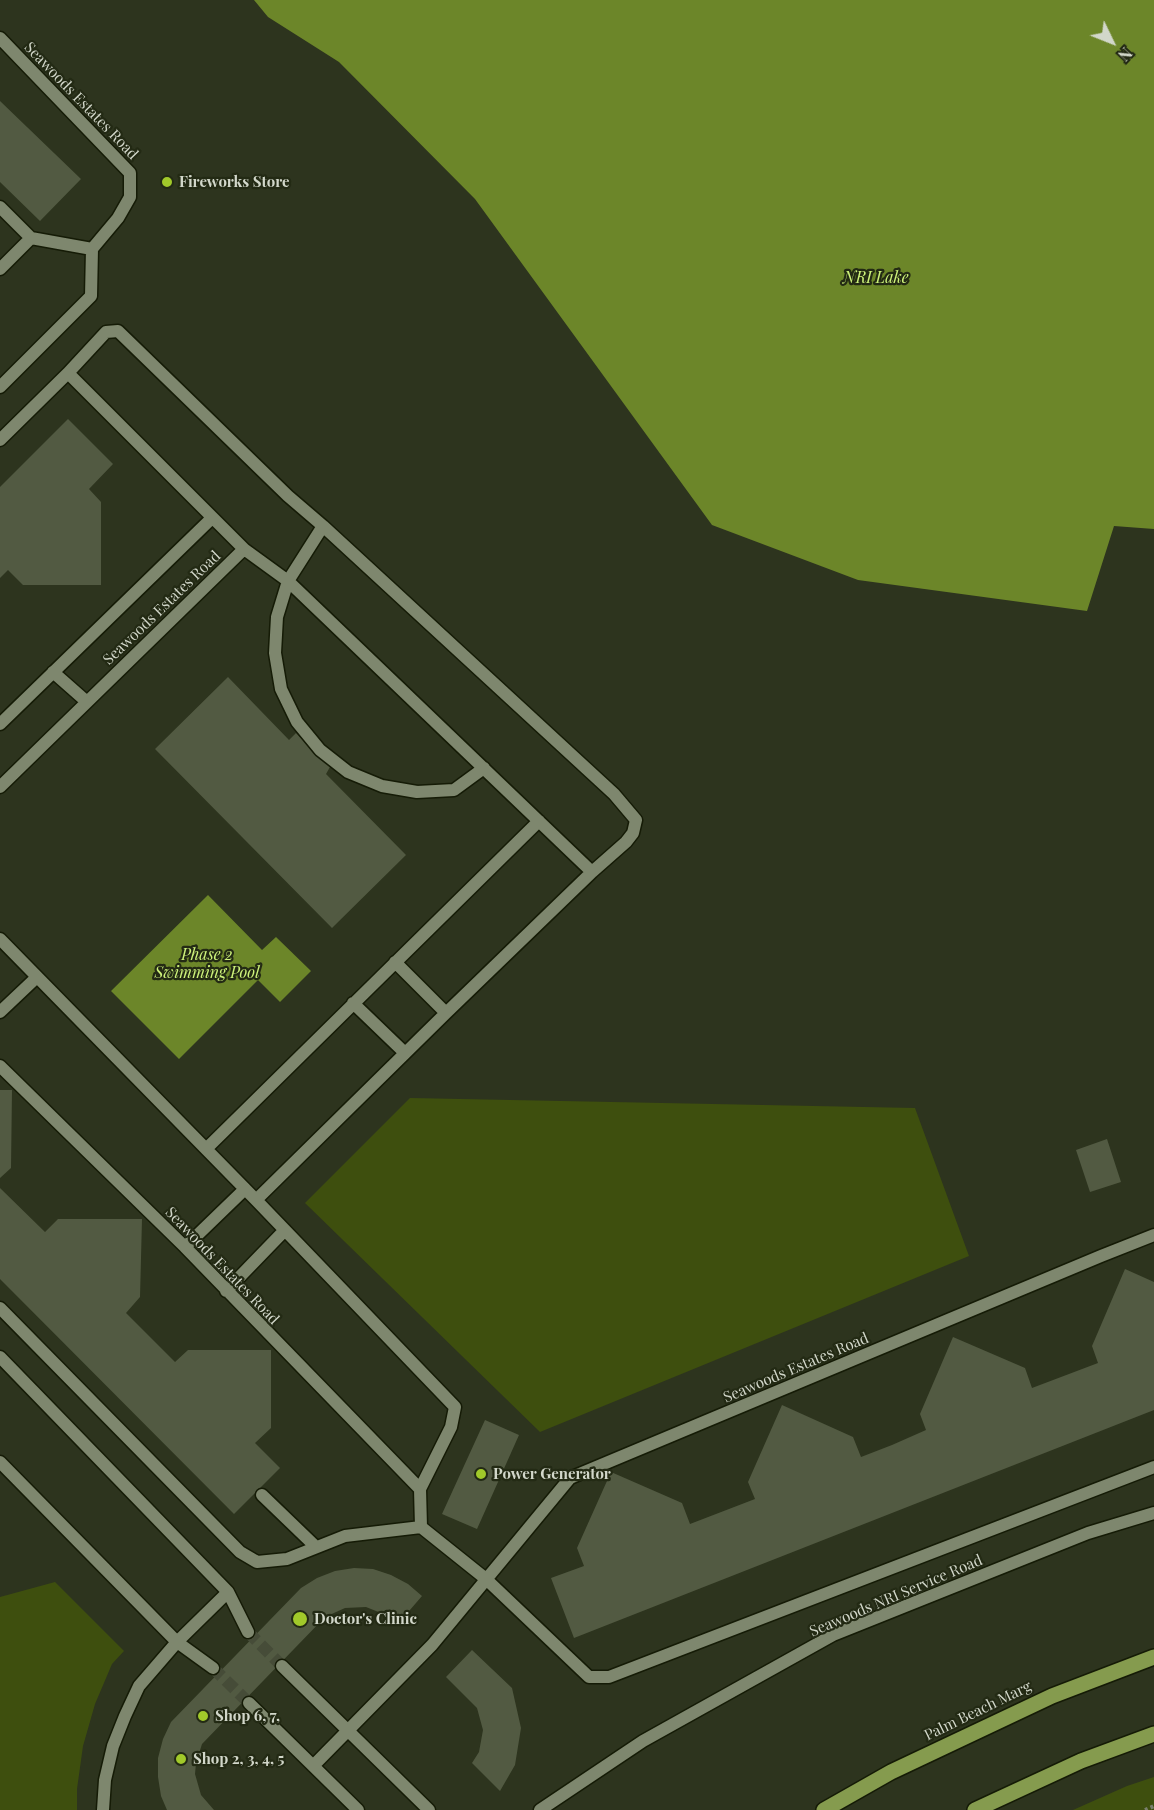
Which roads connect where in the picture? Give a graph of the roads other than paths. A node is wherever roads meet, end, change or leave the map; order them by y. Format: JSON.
{"nodes":[{"id":1,"x":0,"y":38,"type":"edge"},
{"id":2,"x":0,"y":207,"type":"edge"},
{"id":3,"x":32,"y":238,"type":"junction"},
{"id":4,"x":92,"y":249,"type":"junction"},
{"id":5,"x":0,"y":269,"type":"edge"},
{"id":6,"x":68,"y":373,"type":"junction"},
{"id":7,"x":0,"y":387,"type":"edge"},
{"id":8,"x":0,"y":440,"type":"edge"},
{"id":9,"x":212,"y":518,"type":"junction"},
{"id":10,"x":323,"y":526,"type":"junction"},
{"id":11,"x":244,"y":549,"type":"junction"},
{"id":12,"x":288,"y":581,"type":"junction"},
{"id":13,"x":53,"y":672,"type":"junction"},
{"id":14,"x":87,"y":702,"type":"junction"},
{"id":15,"x":0,"y":724,"type":"edge"},
{"id":16,"x":484,"y":768,"type":"junction"},
{"id":17,"x":0,"y":787,"type":"edge"},
{"id":18,"x":539,"y":821,"type":"junction"},
{"id":19,"x":592,"y":872,"type":"junction"},
{"id":20,"x":0,"y":939,"type":"edge"},
{"id":21,"x":395,"y":962,"type":"junction"},
{"id":22,"x":37,"y":977,"type":"junction"},
{"id":23,"x":353,"y":1003,"type":"junction"},
{"id":24,"x":0,"y":1012,"type":"edge"},
{"id":25,"x":446,"y":1013,"type":"junction"},
{"id":26,"x":405,"y":1053,"type":"junction"},
{"id":27,"x":0,"y":1066,"type":"edge"},
{"id":28,"x":206,"y":1149,"type":"junction"},
{"id":29,"x":245,"y":1190,"type":"junction"},
{"id":30,"x":256,"y":1200,"type":"junction"},
{"id":31,"x":285,"y":1230,"type":"junction"},
{"id":32,"x":1154,"y":1235,"type":"edge"},
{"id":33,"x":185,"y":1247,"type":"junction"},
{"id":34,"x":226,"y":1291,"type":"junction"},
{"id":35,"x":0,"y":1308,"type":"edge"},
{"id":36,"x":0,"y":1357,"type":"edge"},
{"id":37,"x":0,"y":1462,"type":"edge"},
{"id":38,"x":1154,"y":1467,"type":"edge"},
{"id":39,"x":420,"y":1490,"type":"junction"},
{"id":40,"x":262,"y":1495,"type":"dead end"},
{"id":41,"x":1154,"y":1513,"type":"edge"},
{"id":42,"x":421,"y":1527,"type":"junction"},
{"id":43,"x":316,"y":1547,"type":"junction"},
{"id":44,"x":486,"y":1579,"type":"junction"},
{"id":45,"x":228,"y":1592,"type":"junction"},
{"id":46,"x":248,"y":1632,"type":"tunnel mouth"},
{"id":47,"x":177,"y":1642,"type":"junction"},
{"id":48,"x":1154,"y":1657,"type":"edge"},
{"id":49,"x":282,"y":1666,"type":"tunnel mouth"},
{"id":50,"x":213,"y":1668,"type":"tunnel mouth"},
{"id":51,"x":249,"y":1703,"type":"tunnel mouth"},
{"id":52,"x":348,"y":1730,"type":"junction"},
{"id":53,"x":1154,"y":1734,"type":"edge"},
{"id":54,"x":313,"y":1766,"type":"junction"},
{"id":55,"x":103,"y":1810,"type":"edge"},
{"id":56,"x":358,"y":1810,"type":"edge"},
{"id":57,"x":429,"y":1810,"type":"edge"},
{"id":58,"x":540,"y":1810,"type":"edge"},
{"id":59,"x":824,"y":1810,"type":"edge"},
{"id":60,"x":975,"y":1810,"type":"edge"}],
"edges":[{"from":1,"to":4,"type":"street","name":"Seawoods Estates Road"},
{"from":2,"to":3,"type":"street"},
{"from":3,"to":4,"type":"street"},
{"from":3,"to":5,"type":"street"},
{"from":4,"to":7,"type":"street"},
{"from":6,"to":8,"type":"street"},
{"from":6,"to":9,"type":"street","name":"Seawoods Estates Road"},
{"from":6,"to":10,"type":"street"},
{"from":9,"to":11,"type":"street","name":"Seawoods Estates Road"},
{"from":9,"to":13,"type":"street"},
{"from":10,"to":12,"type":"street"},
{"from":10,"to":19,"type":"street"},
{"from":11,"to":12,"type":"street"},
{"from":11,"to":14,"type":"street","name":"Seawoods Estates Road"},
{"from":12,"to":16,"type":"street"},
{"from":12,"to":16,"type":"street"},
{"from":13,"to":14,"type":"street"},
{"from":13,"to":15,"type":"street"},
{"from":14,"to":17,"type":"street","name":"Seawoods Estates Road"},
{"from":16,"to":18,"type":"street"},
{"from":18,"to":19,"type":"street"},
{"from":18,"to":21,"type":"street"},
{"from":19,"to":25,"type":"street"},
{"from":20,"to":22,"type":"street"},
{"from":21,"to":23,"type":"street"},
{"from":21,"to":25,"type":"street"},
{"from":22,"to":24,"type":"street"},
{"from":22,"to":28,"type":"street"},
{"from":23,"to":26,"type":"street"},
{"from":23,"to":28,"type":"street"},
{"from":25,"to":26,"type":"street"},
{"from":26,"to":30,"type":"street"},
{"from":27,"to":33,"type":"street","name":"Seawoods Estates Road"},
{"from":28,"to":29,"type":"street"},
{"from":29,"to":30,"type":"street"},
{"from":29,"to":33,"type":"street"},
{"from":30,"to":31,"type":"street"},
{"from":31,"to":34,"type":"street"},
{"from":31,"to":39,"type":"street"},
{"from":32,"to":44,"type":"street","name":"Seawoods Estates Road"},
{"from":33,"to":34,"type":"street","name":"Seawoods Estates Road"},
{"from":34,"to":39,"type":"street","name":"Seawoods Estates Road"},
{"from":35,"to":43,"type":"street"},
{"from":36,"to":45,"type":"street"},
{"from":37,"to":47,"type":"street"},
{"from":38,"to":44,"type":"street"},
{"from":39,"to":42,"type":"street"},
{"from":40,"to":43,"type":"street"},
{"from":41,"to":58,"type":"street","name":"Seawoods NRI Service Road"},
{"from":42,"to":43,"type":"street"},
{"from":42,"to":44,"type":"street"},
{"from":44,"to":52,"type":"street","name":"Seawoods Estates Road"},
{"from":45,"to":46,"type":"street"},
{"from":45,"to":47,"type":"street"},
{"from":47,"to":50,"type":"street"},
{"from":47,"to":55,"type":"street"},
{"from":48,"to":59,"type":"main road","name":"Palm Beach Marg"},
{"from":49,"to":52,"type":"street"},
{"from":51,"to":54,"type":"street"},
{"from":52,"to":54,"type":"street","name":"Seawoods Estates Road"},
{"from":52,"to":57,"type":"street"},
{"from":53,"to":60,"type":"main road"},
{"from":54,"to":56,"type":"street"}]}
